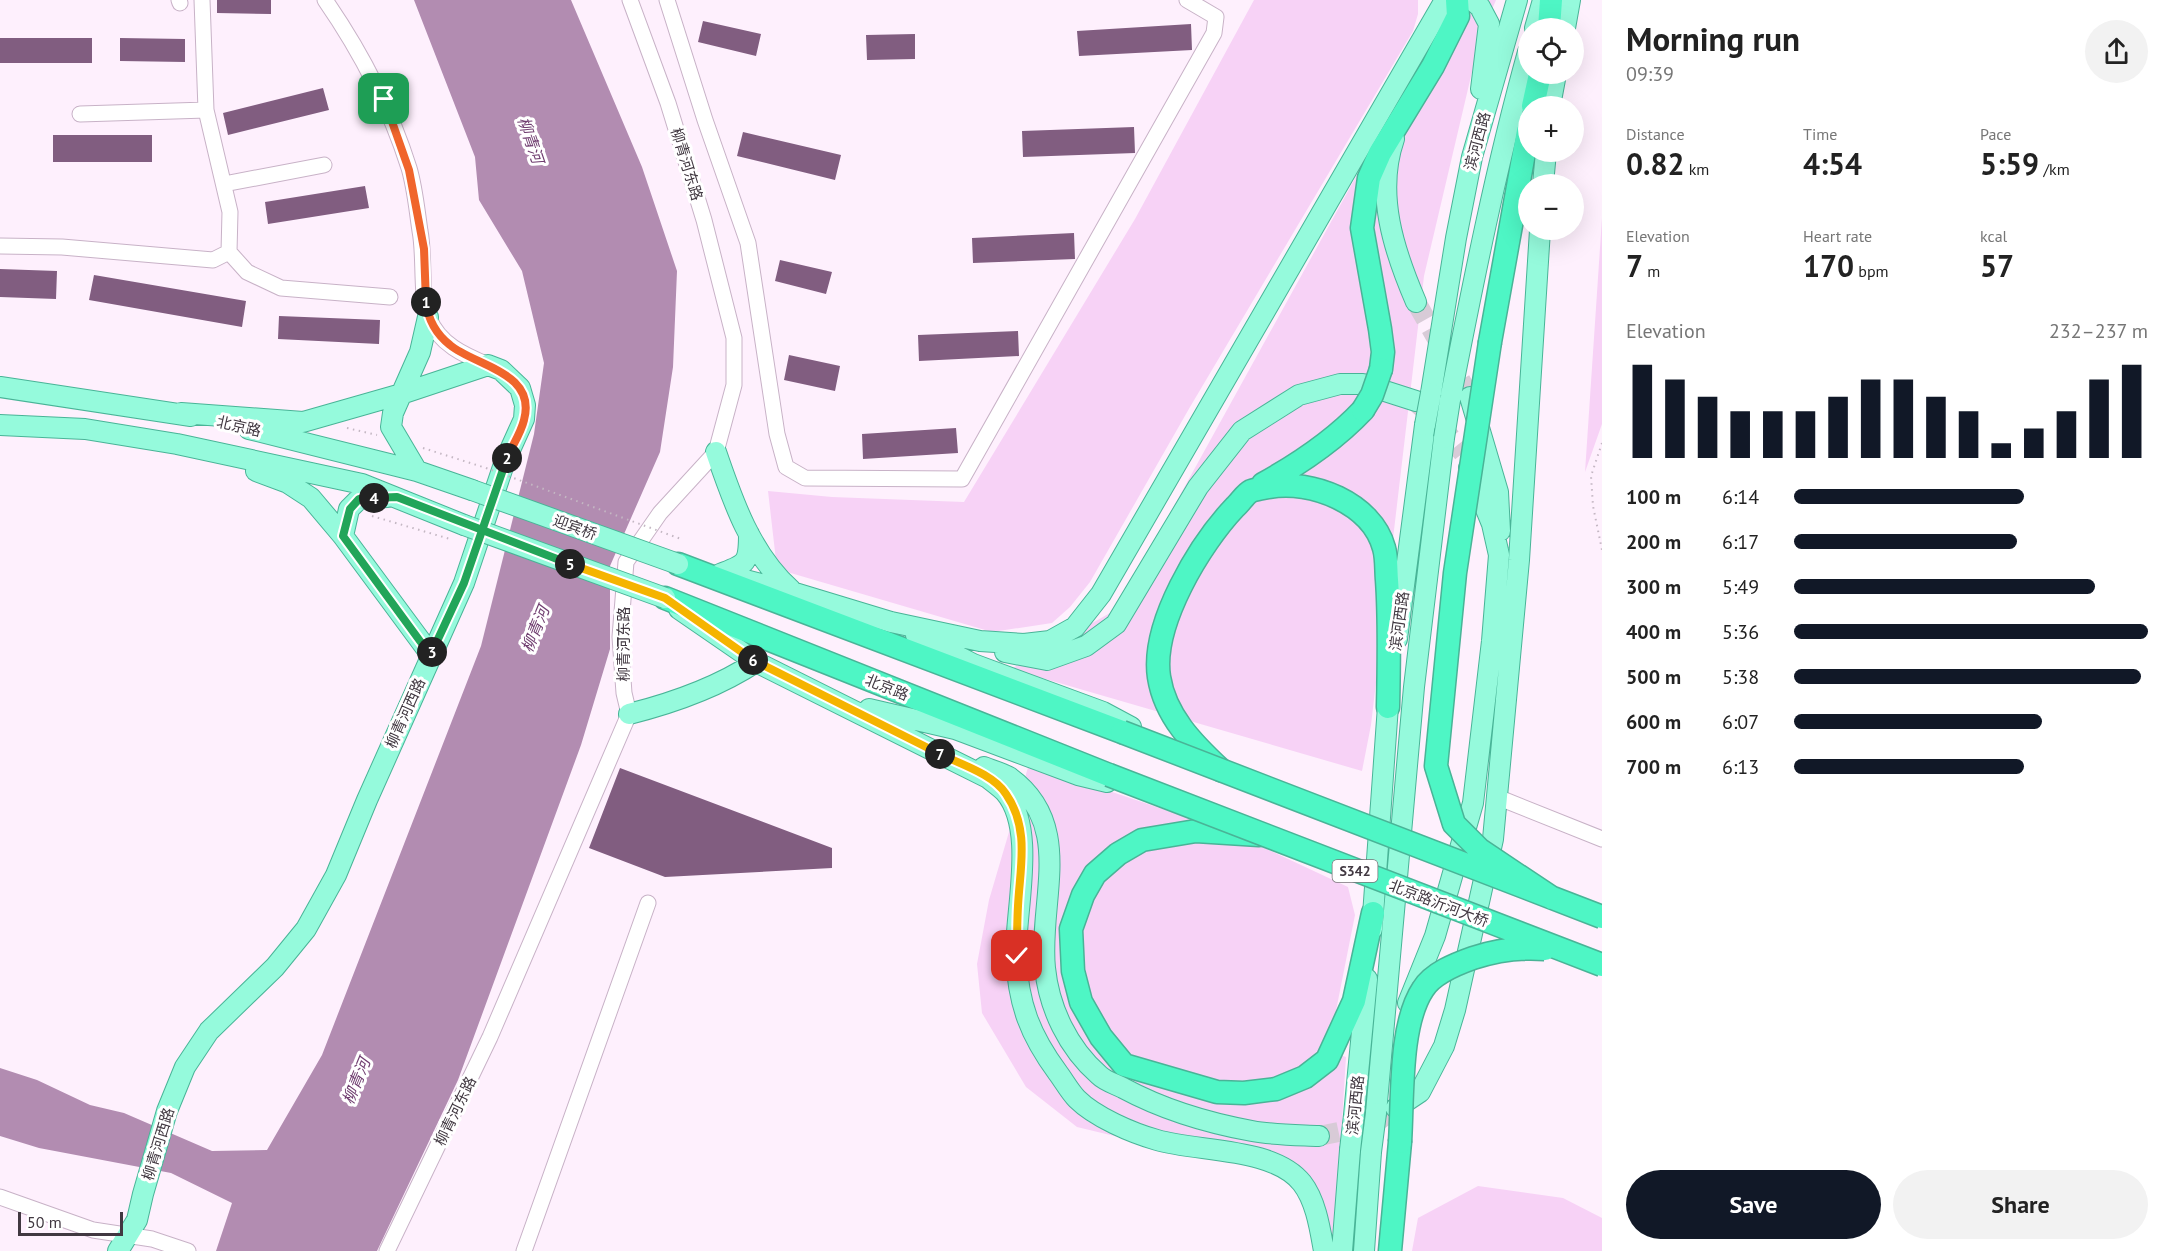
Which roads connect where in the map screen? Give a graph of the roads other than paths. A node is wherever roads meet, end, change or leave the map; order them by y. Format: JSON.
{"nodes":[{"id":1,"x":202,"y":0,"type":"edge"},
{"id":2,"x":325,"y":0,"type":"edge"},
{"id":3,"x":630,"y":0,"type":"edge"},
{"id":4,"x":669,"y":0,"type":"edge"},
{"id":5,"x":1186,"y":0,"type":"edge"},
{"id":6,"x":1445,"y":0,"type":"edge"},
{"id":7,"x":1457,"y":0,"type":"edge"},
{"id":8,"x":1472,"y":0,"type":"edge"},
{"id":9,"x":1516,"y":0,"type":"edge"},
{"id":10,"x":1543,"y":0,"type":"edge"},
{"id":11,"x":1551,"y":0,"type":"edge"},
{"id":12,"x":1570,"y":0,"type":"edge"},
{"id":13,"x":1538,"y":18,"type":"edge"},
{"id":14,"x":1550,"y":18,"type":"edge"},
{"id":15,"x":1566,"y":18,"type":"edge"},
{"id":16,"x":1519,"y":84,"type":"edge"},
{"id":17,"x":206,"y":110,"type":"junction"},
{"id":18,"x":80,"y":114,"type":"dead end"},
{"id":19,"x":1400,"y":120,"type":"junction"},
{"id":20,"x":1472,"y":157,"type":"junction"},
{"id":21,"x":1522,"y":162,"type":"edge"},
{"id":22,"x":324,"y":165,"type":"dead end"},
{"id":23,"x":224,"y":184,"type":"junction"},
{"id":24,"x":1539,"y":240,"type":"edge"},
{"id":25,"x":0,"y":246,"type":"edge"},
{"id":26,"x":229,"y":252,"type":"junction"},
{"id":27,"x":390,"y":297,"type":"dead end"},
{"id":28,"x":1416,"y":302,"type":"tunnel mouth"},
{"id":29,"x":428,"y":317,"type":"junction"},
{"id":30,"x":488,"y":365,"type":"junction"},
{"id":31,"x":0,"y":387,"type":"edge"},
{"id":32,"x":401,"y":394,"type":"junction"},
{"id":33,"x":1432,"y":398,"type":"junction"},
{"id":34,"x":1470,"y":398,"type":"tunnel mouth"},
{"id":35,"x":181,"y":413,"type":"junction"},
{"id":36,"x":0,"y":424,"type":"edge"},
{"id":37,"x":177,"y":444,"type":"junction"},
{"id":38,"x":716,"y":452,"type":"junction"},
{"id":39,"x":1463,"y":453,"type":"tunnel mouth"},
{"id":40,"x":417,"y":471,"type":"junction"},
{"id":41,"x":472,"y":490,"type":"joint"},
{"id":42,"x":1251,"y":491,"type":"junction"},
{"id":43,"x":397,"y":497,"type":"junction"},
{"id":44,"x":749,"y":534,"type":"junction"},
{"id":45,"x":343,"y":536,"type":"junction"},
{"id":46,"x":1499,"y":555,"type":"junction"},
{"id":47,"x":678,"y":564,"type":"junction"},
{"id":48,"x":720,"y":574,"type":"junction"},
{"id":49,"x":792,"y":592,"type":"junction"},
{"id":50,"x":665,"y":598,"type":"junction"},
{"id":51,"x":891,"y":622,"type":"junction"},
{"id":52,"x":719,"y":638,"type":"junction"},
{"id":53,"x":980,"y":641,"type":"junction"},
{"id":54,"x":431,"y":656,"type":"junction"},
{"id":55,"x":756,"y":662,"type":"junction"},
{"id":56,"x":728,"y":676,"type":"junction"},
{"id":57,"x":843,"y":703,"type":"junction"},
{"id":58,"x":1388,"y":707,"type":"junction"},
{"id":59,"x":629,"y":714,"type":"junction"},
{"id":60,"x":914,"y":741,"type":"junction"},
{"id":61,"x":1175,"y":752,"type":"junction"},
{"id":62,"x":1221,"y":770,"type":"junction"},
{"id":63,"x":1108,"y":775,"type":"joint"},
{"id":64,"x":1164,"y":796,"type":"junction"},
{"id":65,"x":1497,"y":797,"type":"junction"},
{"id":66,"x":1263,"y":835,"type":"junction"},
{"id":67,"x":1602,"y":839,"type":"edge"},
{"id":68,"x":1552,"y":898,"type":"junction"},
{"id":69,"x":648,"y":903,"type":"dead end"},
{"id":70,"x":1374,"y":913,"type":"junction"},
{"id":71,"x":1602,"y":917,"type":"edge"},
{"id":72,"x":1565,"y":951,"type":"junction"},
{"id":73,"x":1602,"y":965,"type":"edge"},
{"id":74,"x":1379,"y":1082,"type":"junction"},
{"id":75,"x":1396,"y":1108,"type":"tunnel mouth"},
{"id":76,"x":1319,"y":1136,"type":"tunnel mouth"},
{"id":77,"x":0,"y":1187,"type":"edge"},
{"id":78,"x":0,"y":1197,"type":"edge"},
{"id":79,"x":124,"y":1246,"type":"edge"},
{"id":80,"x":154,"y":1251,"type":"edge"},
{"id":81,"x":188,"y":1251,"type":"edge"},
{"id":82,"x":387,"y":1251,"type":"edge"},
{"id":83,"x":524,"y":1251,"type":"edge"},
{"id":84,"x":1324,"y":1251,"type":"edge"},
{"id":85,"x":1342,"y":1251,"type":"edge"},
{"id":86,"x":1364,"y":1251,"type":"edge"},
{"id":87,"x":1390,"y":1251,"type":"edge"}],
"edges":[{"from":1,"to":17,"type":"street"},
{"from":2,"to":29,"type":"street"},
{"from":3,"to":38,"type":"street","name":"柳青河东路"},
{"from":4,"to":5,"type":"street"},
{"from":6,"to":53,"type":"main road"},
{"from":7,"to":19,"type":"highway"},
{"from":8,"to":20,"type":"main road"},
{"from":9,"to":20,"type":"main road","name":"滨河西路"},
{"from":10,"to":13,"type":"main road"},
{"from":11,"to":14,"type":"highway"},
{"from":12,"to":15,"type":"main road"},
{"from":16,"to":33,"type":"main road","name":"滨河西路"},
{"from":17,"to":18,"type":"street"},
{"from":17,"to":23,"type":"street"},
{"from":19,"to":28,"type":"main road"},
{"from":19,"to":42,"type":"highway","bridge":true},
{"from":20,"to":33,"type":"main road","name":"滨河西路"},
{"from":21,"to":68,"type":"highway","bridge":true},
{"from":22,"to":23,"type":"street"},
{"from":23,"to":26,"type":"street"},
{"from":24,"to":65,"type":"main road"},
{"from":25,"to":26,"type":"street"},
{"from":26,"to":27,"type":"street"},
{"from":29,"to":30,"type":"street","name":"柳青河西路"},
{"from":29,"to":32,"type":"main road"},
{"from":30,"to":32,"type":"main road"},
{"from":30,"to":54,"type":"main road","name":"柳青河西路"},
{"from":31,"to":35,"type":"main road","name":"北京路"},
{"from":32,"to":35,"type":"main road"},
{"from":32,"to":40,"type":"main road"},
{"from":33,"to":53,"type":"main road"},
{"from":33,"to":58,"type":"main road","name":"滨河西路","bridge":true},
{"from":33,"to":74,"type":"main road","name":"滨河西路","bridge":true},
{"from":34,"to":46,"type":"main road"},
{"from":35,"to":40,"type":"main road","name":"北京路"},
{"from":36,"to":37,"type":"main road","name":"北京路"},
{"from":37,"to":43,"type":"main road","name":"北京路"},
{"from":37,"to":45,"type":"main road"},
{"from":38,"to":44,"type":"main road"},
{"from":38,"to":59,"type":"street","name":"柳青河东路"},
{"from":39,"to":46,"type":"main road"},
{"from":40,"to":41,"type":"main road","name":"北京路"},
{"from":41,"to":47,"type":"main road","name":"迎宾桥","bridge":true},
{"from":42,"to":58,"type":"highway"},
{"from":42,"to":62,"type":"highway"},
{"from":43,"to":45,"type":"main road"},
{"from":43,"to":50,"type":"main road","name":"北京路","bridge":true},
{"from":44,"to":48,"type":"main road"},
{"from":44,"to":49,"type":"main road"},
{"from":45,"to":54,"type":"main road"},
{"from":46,"to":74,"type":"main road"},
{"from":47,"to":48,"type":"main road","name":"迎宾桥"},
{"from":47,"to":61,"type":"highway","bridge":true},
{"from":48,"to":49,"type":"main road","name":"迎宾桥"},
{"from":49,"to":51,"type":"main road","name":"迎宾桥"},
{"from":50,"to":52,"type":"main road"},
{"from":50,"to":63,"type":"highway","name":"北京路"},
{"from":51,"to":53,"type":"main road"},
{"from":51,"to":61,"type":"main road"},
{"from":52,"to":55,"type":"main road"},
{"from":52,"to":56,"type":"main road"},
{"from":54,"to":79,"type":"main road","name":"柳青河西路"},
{"from":55,"to":56,"type":"main road"},
{"from":55,"to":57,"type":"main road"},
{"from":56,"to":59,"type":"main road"},
{"from":57,"to":60,"type":"main road"},
{"from":57,"to":64,"type":"main road"},
{"from":58,"to":70,"type":"main road","name":"滨河西路"},
{"from":59,"to":82,"type":"street","name":"柳青河东路"},
{"from":60,"to":76,"type":"main road"},
{"from":60,"to":84,"type":"main road"},
{"from":61,"to":62,"type":"highway","bridge":true},
{"from":62,"to":68,"type":"highway","bridge":true},
{"from":63,"to":64,"type":"highway","name":"北京路沂河大桥","number":"S342","bridge":true},
{"from":64,"to":66,"type":"highway","name":"北京路沂河大桥","number":"S342","bridge":true},
{"from":65,"to":67,"type":"street"},
{"from":65,"to":75,"type":"main road"},
{"from":66,"to":70,"type":"highway"},
{"from":66,"to":72,"type":"highway","name":"北京路沂河大桥","number":"S342","bridge":true},
{"from":68,"to":71,"type":"highway","bridge":true},
{"from":69,"to":83,"type":"street"},
{"from":70,"to":85,"type":"main road","name":"滨河西路","bridge":true},
{"from":72,"to":73,"type":"highway","name":"北京路沂河大桥","number":"S342","bridge":true},
{"from":72,"to":87,"type":"highway","bridge":true},
{"from":74,"to":86,"type":"main road","name":"滨河西路","bridge":true},
{"from":77,"to":79,"type":"street"},
{"from":78,"to":79,"type":"street"},
{"from":79,"to":80,"type":"street"},
{"from":79,"to":81,"type":"street"}]}
